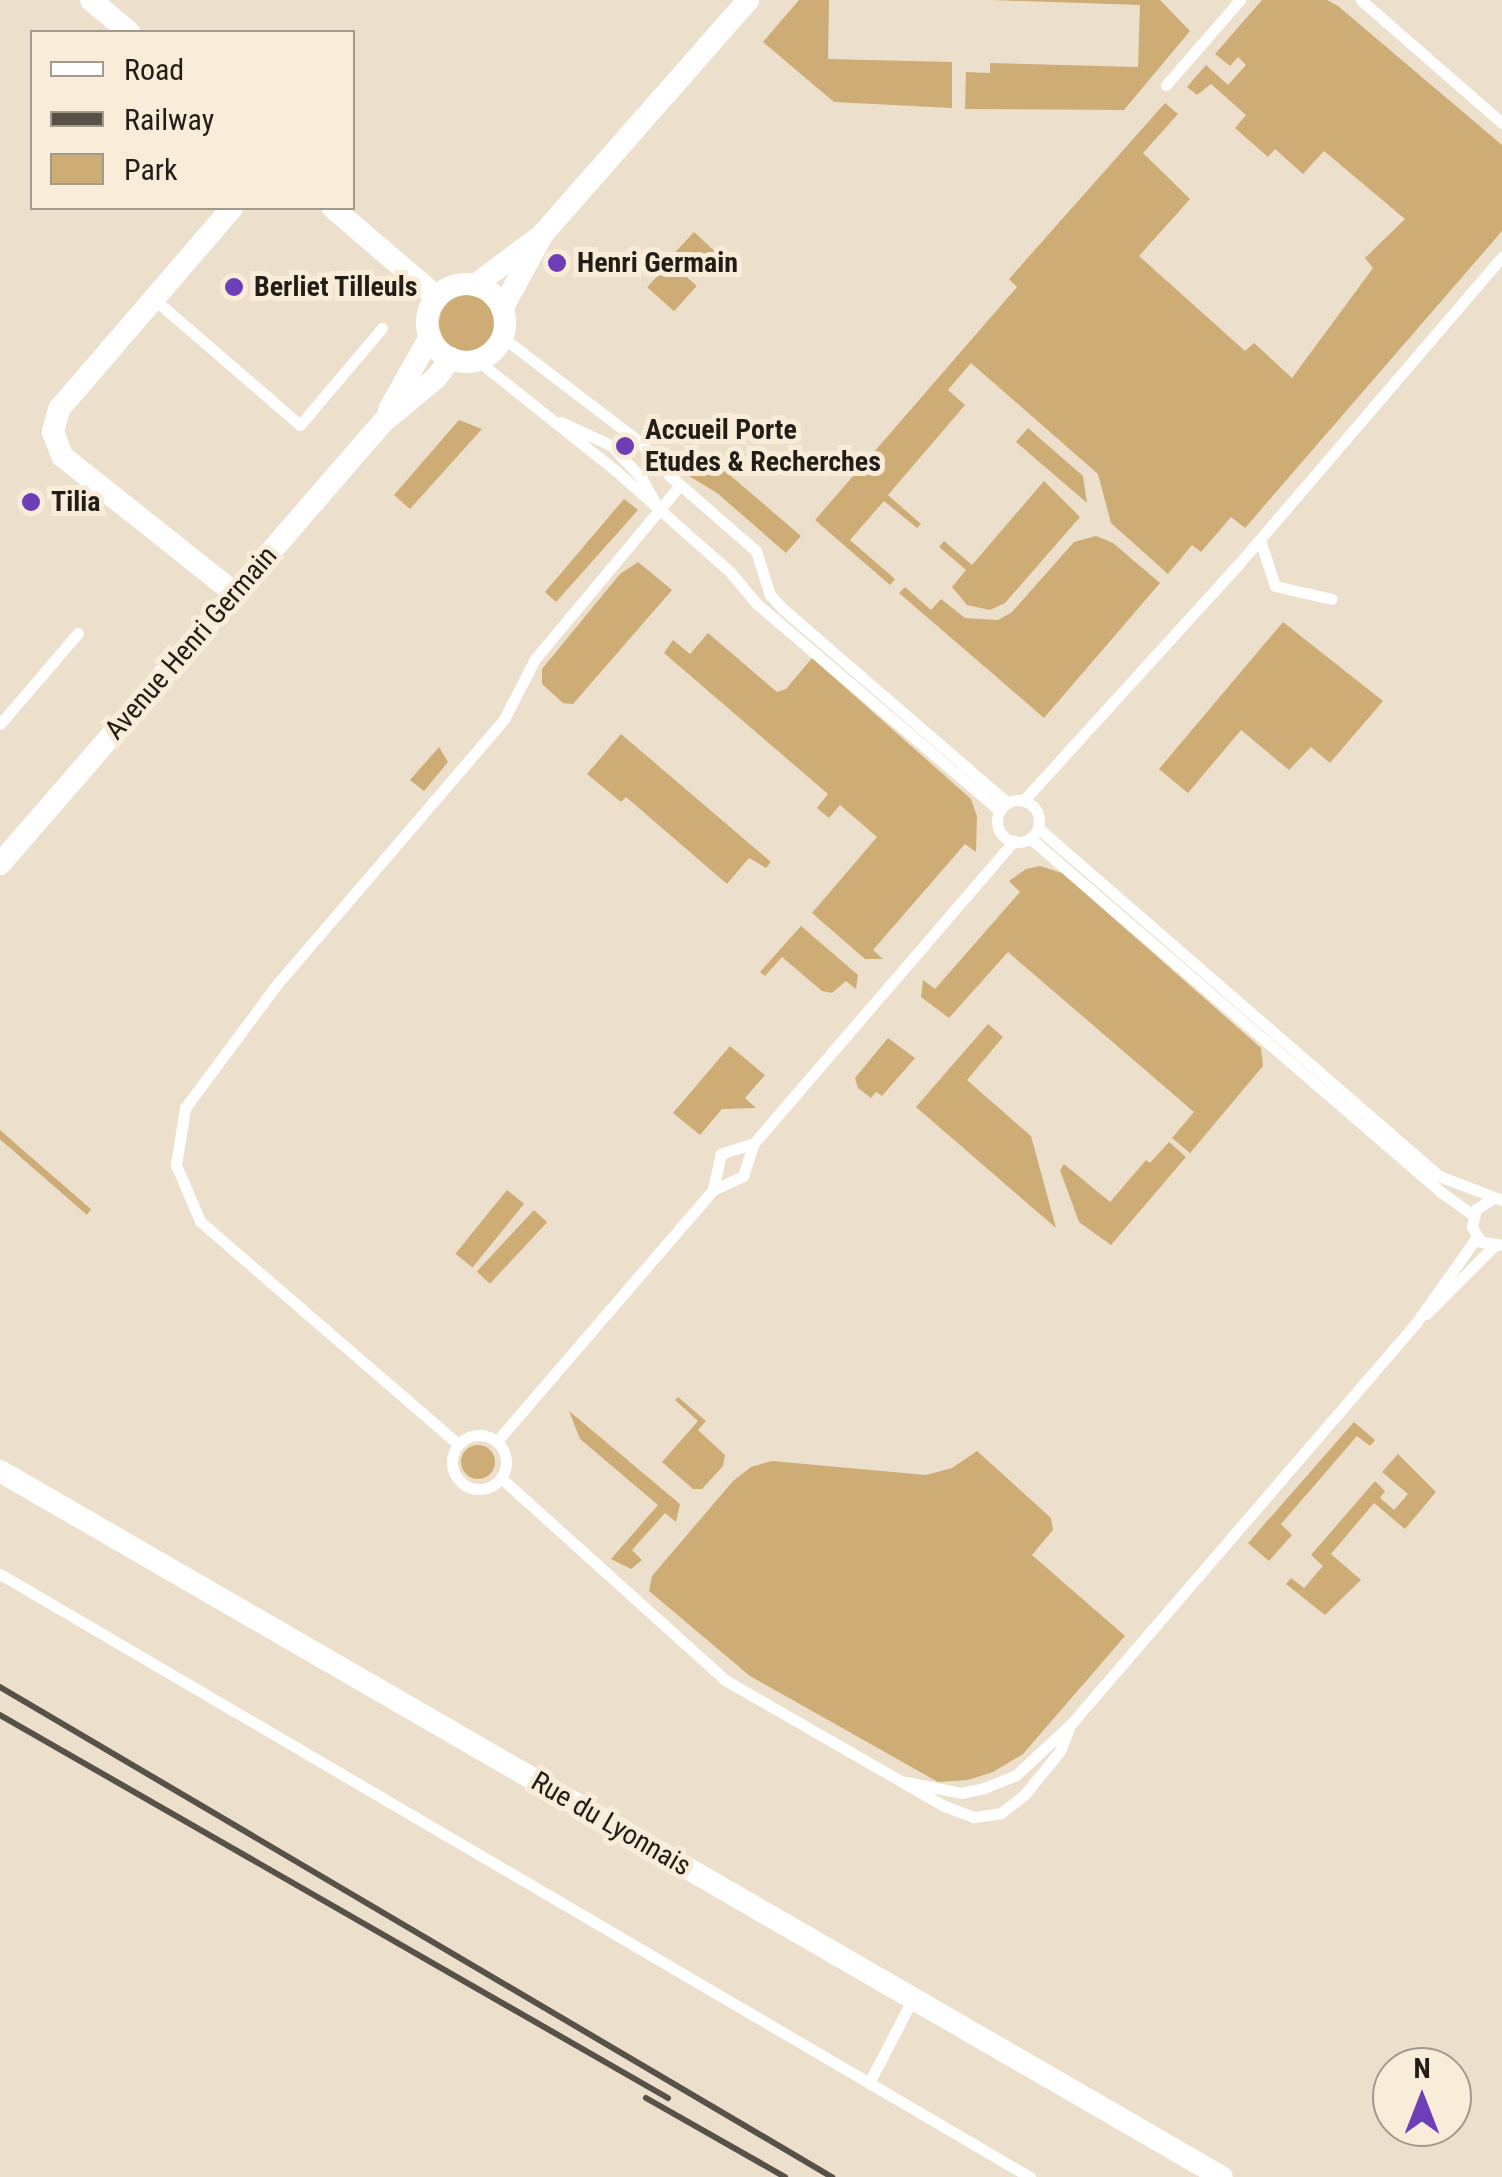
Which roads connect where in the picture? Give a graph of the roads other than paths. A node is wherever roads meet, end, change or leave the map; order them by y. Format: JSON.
{"nodes":[{"id":1,"x":91,"y":0,"type":"edge"},
{"id":2,"x":748,"y":0,"type":"edge"},
{"id":3,"x":1240,"y":0,"type":"edge"},
{"id":4,"x":1361,"y":0,"type":"edge"},
{"id":5,"x":127,"y":30,"type":"edge"},
{"id":6,"x":1166,"y":85,"type":"dead end"},
{"id":7,"x":1502,"y":123,"type":"edge"},
{"id":8,"x":230,"y":210,"type":"edge"},
{"id":9,"x":335,"y":210,"type":"edge"},
{"id":10,"x":541,"y":236,"type":"junction"},
{"id":11,"x":1502,"y":257,"type":"edge"},
{"id":12,"x":475,"y":285,"type":"junction"},
{"id":13,"x":437,"y":297,"type":"junction"},
{"id":14,"x":154,"y":299,"type":"junction"},
{"id":15,"x":502,"y":308,"type":"junction"},
{"id":16,"x":382,"y":328,"type":"dead end"},
{"id":17,"x":502,"y":336,"type":"junction"},
{"id":18,"x":430,"y":337,"type":"junction"},
{"id":19,"x":451,"y":358,"type":"junction"},
{"id":20,"x":477,"y":360,"type":"junction"},
{"id":21,"x":383,"y":422,"type":"junction"},
{"id":22,"x":680,"y":484,"type":"junction"},
{"id":23,"x":659,"y":509,"type":"junction"},
{"id":24,"x":1260,"y":540,"type":"junction"},
{"id":25,"x":234,"y":593,"type":"junction"},
{"id":26,"x":1332,"y":599,"type":"dead end"},
{"id":27,"x":78,"y":633,"type":"dead end"},
{"id":28,"x":0,"y":724,"type":"edge"},
{"id":29,"x":1024,"y":801,"type":"junction"},
{"id":30,"x":1004,"y":807,"type":"junction"},
{"id":31,"x":1034,"y":833,"type":"junction"},
{"id":32,"x":1014,"y":841,"type":"junction"},
{"id":33,"x":0,"y":864,"type":"edge"},
{"id":34,"x":754,"y":1143,"type":"junction"},
{"id":35,"x":713,"y":1190,"type":"junction"},
{"id":36,"x":1497,"y":1199,"type":"edge"},
{"id":37,"x":1473,"y":1215,"type":"junction"},
{"id":38,"x":1477,"y":1237,"type":"junction"},
{"id":39,"x":1498,"y":1246,"type":"edge"},
{"id":40,"x":1416,"y":1323,"type":"junction"},
{"id":41,"x":497,"y":1441,"type":"junction"},
{"id":42,"x":458,"y":1444,"type":"junction"},
{"id":43,"x":0,"y":1471,"type":"edge"},
{"id":44,"x":500,"y":1478,"type":"junction"},
{"id":45,"x":0,"y":1574,"type":"edge"},
{"id":46,"x":1071,"y":1724,"type":"junction"},
{"id":47,"x":906,"y":1782,"type":"junction"},
{"id":48,"x":913,"y":1998,"type":"junction"},
{"id":49,"x":869,"y":2083,"type":"junction"},
{"id":50,"x":1030,"y":2177,"type":"edge"},
{"id":51,"x":1222,"y":2177,"type":"edge"}],
"edges":[{"from":1,"to":5,"type":"street"},
{"from":2,"to":10,"type":"street"},
{"from":3,"to":6,"type":"lane"},
{"from":4,"to":7,"type":"lane"},
{"from":8,"to":14,"type":"street"},
{"from":9,"to":13,"type":"street"},
{"from":10,"to":12,"type":"street"},
{"from":10,"to":15,"type":"street"},
{"from":11,"to":24,"type":"lane"},
{"from":12,"to":13,"type":"street"},
{"from":12,"to":15,"type":"street"},
{"from":13,"to":18,"type":"street","name":"Avenue Henri Germain"},
{"from":14,"to":16,"type":"lane"},
{"from":14,"to":25,"type":"street"},
{"from":15,"to":17,"type":"street"},
{"from":17,"to":20,"type":"street"},
{"from":17,"to":22,"type":"lane"},
{"from":18,"to":19,"type":"street"},
{"from":18,"to":21,"type":"street","name":"Avenue Henri Germain"},
{"from":19,"to":20,"type":"street"},
{"from":19,"to":21,"type":"street","name":"Avenue Henri Germain"},
{"from":20,"to":23,"type":"lane"},
{"from":21,"to":25,"type":"street","name":"Avenue Henri Germain"},
{"from":22,"to":23,"type":"lane"},
{"from":22,"to":30,"type":"lane"},
{"from":23,"to":30,"type":"lane"},
{"from":23,"to":42,"type":"lane"},
{"from":24,"to":26,"type":"lane"},
{"from":24,"to":29,"type":"lane"},
{"from":25,"to":33,"type":"street","name":"Avenue Henri Germain"},
{"from":27,"to":28,"type":"lane"},
{"from":29,"to":30,"type":"lane"},
{"from":29,"to":31,"type":"lane"},
{"from":30,"to":32,"type":"lane"},
{"from":31,"to":32,"type":"lane"},
{"from":31,"to":36,"type":"lane"},
{"from":31,"to":37,"type":"lane"},
{"from":32,"to":34,"type":"lane"},
{"from":34,"to":35,"type":"lane"},
{"from":34,"to":35,"type":"lane"},
{"from":35,"to":41,"type":"lane"},
{"from":36,"to":37,"type":"lane"},
{"from":37,"to":38,"type":"lane"},
{"from":38,"to":39,"type":"lane"},
{"from":38,"to":40,"type":"lane"},
{"from":39,"to":40,"type":"lane"},
{"from":40,"to":46,"type":"lane"},
{"from":41,"to":42,"type":"lane"},
{"from":41,"to":44,"type":"lane"},
{"from":42,"to":44,"type":"lane"},
{"from":43,"to":48,"type":"street","name":"Rue du Lyonnais"},
{"from":44,"to":47,"type":"lane"},
{"from":45,"to":49,"type":"lane"},
{"from":46,"to":47,"type":"lane"},
{"from":46,"to":47,"type":"lane"},
{"from":48,"to":49,"type":"lane"},
{"from":48,"to":51,"type":"street","name":"Rue du Lyonnais"},
{"from":49,"to":50,"type":"lane"}]}
